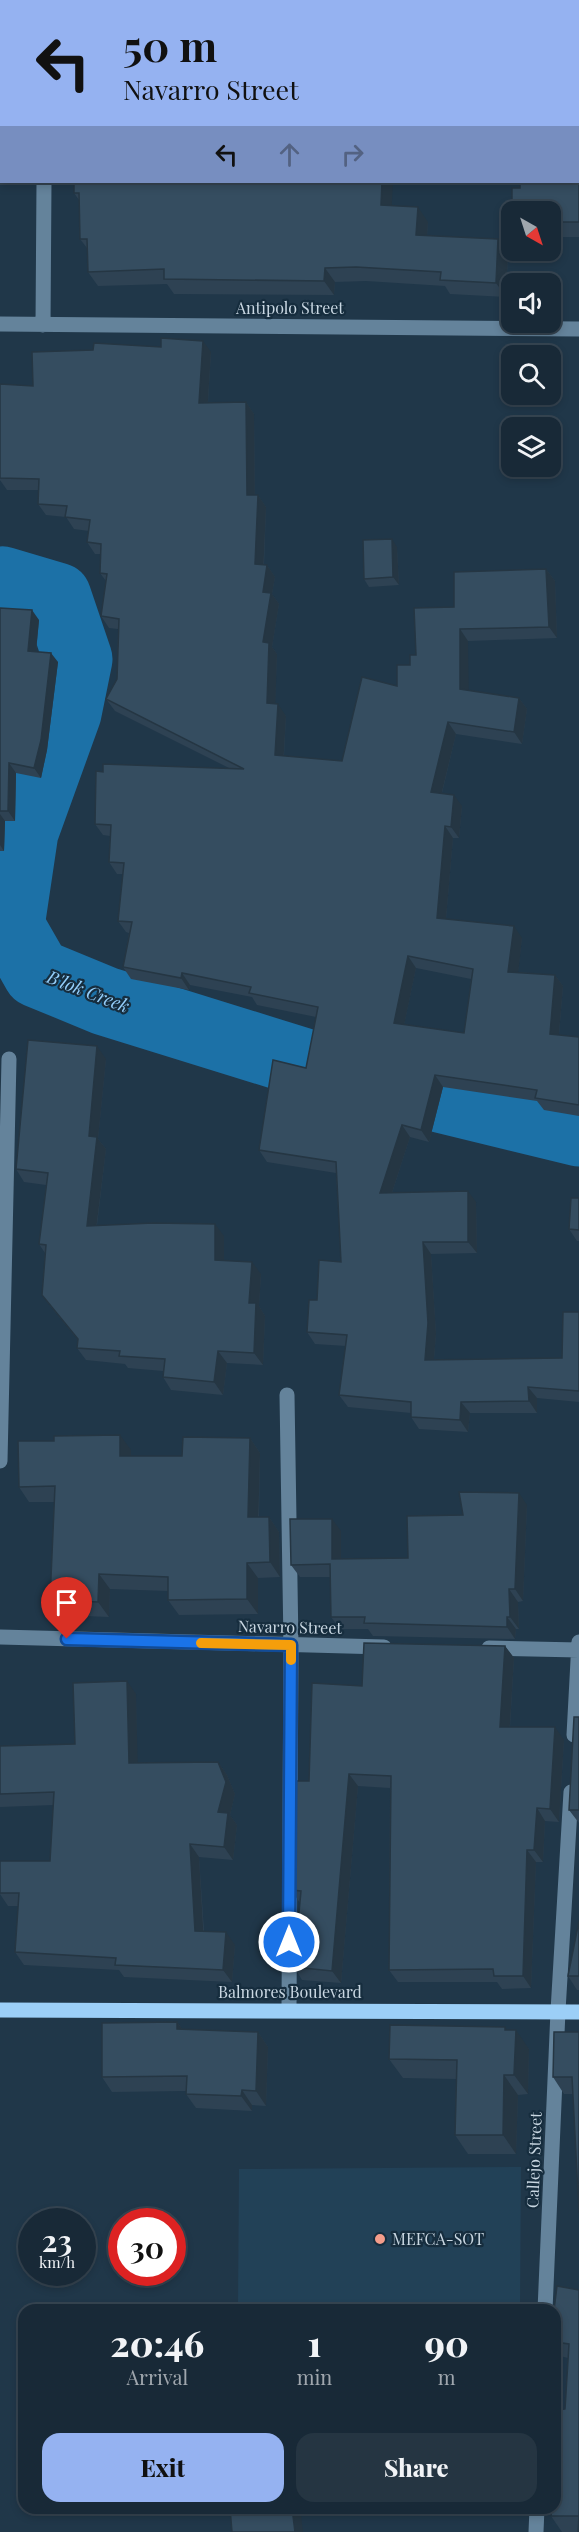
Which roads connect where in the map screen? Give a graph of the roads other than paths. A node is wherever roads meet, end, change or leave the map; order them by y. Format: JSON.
{"nodes":[{"id":1,"x":44,"y":183,"type":"edge"},
{"id":2,"x":0,"y":324,"type":"edge"},
{"id":3,"x":43,"y":325,"type":"junction"},
{"id":4,"x":579,"y":328,"type":"edge"},
{"id":5,"x":9,"y":1059,"type":"dead end"},
{"id":6,"x":287,"y":1395,"type":"dead end"},
{"id":7,"x":0,"y":1461,"type":"edge"},
{"id":8,"x":0,"y":1637,"type":"edge"},
{"id":9,"x":579,"y":1642,"type":"edge"},
{"id":10,"x":291,"y":1645,"type":"junction"},
{"id":11,"x":394,"y":1647,"type":"edge"},
{"id":12,"x":475,"y":1648,"type":"edge"},
{"id":13,"x":579,"y":1650,"type":"edge"},
{"id":14,"x":573,"y":1755,"type":"edge"},
{"id":15,"x":571,"y":1778,"type":"edge"},
{"id":16,"x":0,"y":2010,"type":"edge"},
{"id":17,"x":289,"y":2010,"type":"junction"},
{"id":18,"x":558,"y":2011,"type":"junction"},
{"id":19,"x":579,"y":2012,"type":"edge"},
{"id":20,"x":545,"y":2304,"type":"edge"},
{"id":21,"x":537,"y":2514,"type":"edge"},
{"id":22,"x":536,"y":2532,"type":"edge"}],
"edges":[{"from":1,"to":3,"type":"street"},
{"from":2,"to":3,"type":"street","name":"Antipolo Street"},
{"from":3,"to":4,"type":"street","name":"Antipolo Street"},
{"from":5,"to":7,"type":"street"},
{"from":6,"to":10,"type":"street"},
{"from":8,"to":10,"type":"street","name":"Navarro Street"},
{"from":9,"to":13,"type":"street"},
{"from":10,"to":11,"type":"street","name":"Navarro Street"},
{"from":10,"to":17,"type":"street"},
{"from":12,"to":13,"type":"street"},
{"from":13,"to":14,"type":"street"},
{"from":15,"to":18,"type":"street","name":"Callejo Street"},
{"from":16,"to":17,"type":"main road","name":"Balmores Boulevard"},
{"from":17,"to":18,"type":"main road","name":"Balmores Boulevard"},
{"from":18,"to":19,"type":"main road","name":"Balmores Boulevard"},
{"from":18,"to":20,"type":"street","name":"Callejo Street"},
{"from":21,"to":22,"type":"street"}]}
